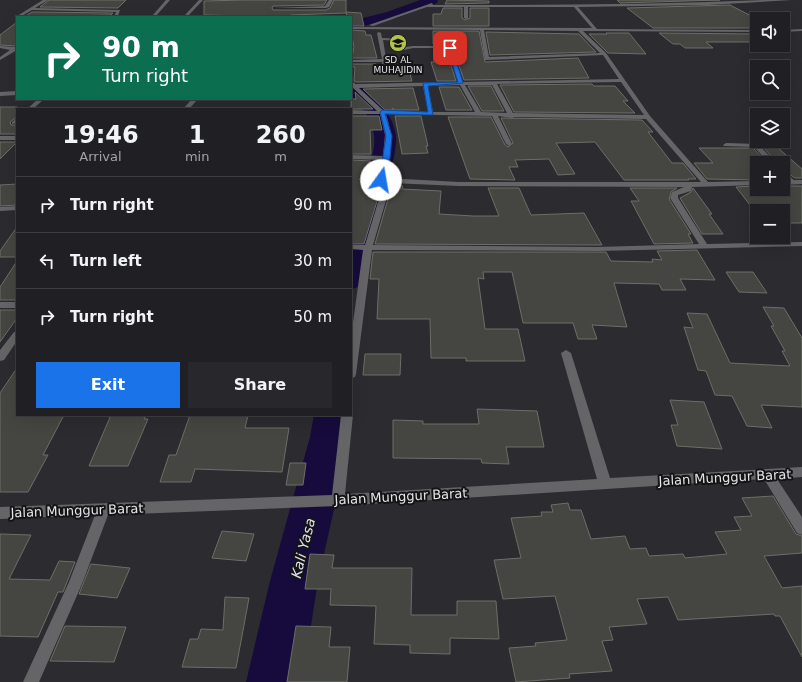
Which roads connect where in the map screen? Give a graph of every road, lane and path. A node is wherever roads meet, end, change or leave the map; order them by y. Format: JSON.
{"nodes":[{"id":1,"x":46,"y":0,"type":"edge"},
{"id":2,"x":168,"y":0,"type":"edge"},
{"id":3,"x":202,"y":0,"type":"edge"},
{"id":4,"x":331,"y":0,"type":"edge"},
{"id":5,"x":441,"y":0,"type":"edge"},
{"id":6,"x":605,"y":0,"type":"edge"},
{"id":7,"x":732,"y":0,"type":"edge"},
{"id":8,"x":790,"y":0,"type":"edge"},
{"id":9,"x":737,"y":2,"type":"junction"},
{"id":10,"x":610,"y":4,"type":"junction"},
{"id":11,"x":426,"y":6,"type":"junction"},
{"id":12,"x":466,"y":6,"type":"junction"},
{"id":13,"x":575,"y":6,"type":"junction"},
{"id":14,"x":31,"y":9,"type":"junction"},
{"id":15,"x":19,"y":16,"type":"dead end"},
{"id":16,"x":115,"y":16,"type":"edge"},
{"id":17,"x":154,"y":16,"type":"edge"},
{"id":18,"x":186,"y":16,"type":"edge"},
{"id":19,"x":268,"y":16,"type":"edge"},
{"id":20,"x":466,"y":18,"type":"dead end"},
{"id":21,"x":352,"y":28,"type":"edge"},
{"id":22,"x":362,"y":28,"type":"junction"},
{"id":23,"x":377,"y":28,"type":"junction"},
{"id":24,"x":482,"y":28,"type":"junction"},
{"id":25,"x":579,"y":30,"type":"junction"},
{"id":26,"x":596,"y":30,"type":"junction"},
{"id":27,"x":802,"y":30,"type":"edge"},
{"id":28,"x":750,"y":31,"type":"edge"},
{"id":29,"x":790,"y":31,"type":"edge"},
{"id":30,"x":380,"y":40,"type":"junction"},
{"id":31,"x":0,"y":47,"type":"edge"},
{"id":32,"x":16,"y":48,"type":"edge"},
{"id":33,"x":604,"y":54,"type":"junction"},
{"id":34,"x":0,"y":59,"type":"edge"},
{"id":35,"x":384,"y":60,"type":"junction"},
{"id":36,"x":352,"y":61,"type":"edge"},
{"id":37,"x":386,"y":68,"type":"dead end"},
{"id":38,"x":623,"y":80,"type":"junction"},
{"id":39,"x":494,"y":82,"type":"junction"},
{"id":40,"x":461,"y":83,"type":"junction"},
{"id":41,"x":425,"y":84,"type":"junction"},
{"id":42,"x":353,"y":85,"type":"edge"},
{"id":43,"x":16,"y":93,"type":"edge"},
{"id":44,"x":0,"y":94,"type":"edge"},
{"id":45,"x":40,"y":100,"type":"edge"},
{"id":46,"x":194,"y":100,"type":"edge"},
{"id":47,"x":31,"y":108,"type":"edge"},
{"id":48,"x":187,"y":108,"type":"edge"},
{"id":49,"x":352,"y":112,"type":"edge"},
{"id":50,"x":381,"y":112,"type":"junction"},
{"id":51,"x":431,"y":114,"type":"junction"},
{"id":52,"x":480,"y":115,"type":"junction"},
{"id":53,"x":495,"y":116,"type":"junction"},
{"id":54,"x":512,"y":116,"type":"junction"},
{"id":55,"x":648,"y":117,"type":"junction"},
{"id":56,"x":0,"y":138,"type":"edge"},
{"id":57,"x":16,"y":138,"type":"edge"},
{"id":58,"x":509,"y":144,"type":"dead end"},
{"id":59,"x":726,"y":145,"type":"dead end"},
{"id":60,"x":766,"y":156,"type":"edge"},
{"id":61,"x":352,"y":157,"type":"edge"},
{"id":62,"x":385,"y":158,"type":"junction"},
{"id":63,"x":388,"y":181,"type":"junction"},
{"id":64,"x":792,"y":182,"type":"edge"},
{"id":65,"x":802,"y":182,"type":"edge"},
{"id":66,"x":750,"y":183,"type":"edge"},
{"id":67,"x":688,"y":185,"type":"junction"},
{"id":68,"x":707,"y":185,"type":"junction"},
{"id":69,"x":16,"y":208,"type":"edge"},
{"id":70,"x":0,"y":209,"type":"edge"},
{"id":71,"x":802,"y":244,"type":"edge"},
{"id":72,"x":704,"y":246,"type":"junction"},
{"id":73,"x":352,"y":247,"type":"edge"},
{"id":74,"x":366,"y":247,"type":"junction"},
{"id":75,"x":0,"y":305,"type":"edge"},
{"id":76,"x":16,"y":305,"type":"edge"},
{"id":77,"x":16,"y":335,"type":"edge"},
{"id":78,"x":566,"y":353,"type":"dead end"},
{"id":79,"x":0,"y":356,"type":"edge"},
{"id":80,"x":352,"y":366,"type":"edge"},
{"id":81,"x":347,"y":416,"type":"edge"},
{"id":82,"x":802,"y":472,"type":"edge"},
{"id":83,"x":766,"y":474,"type":"junction"},
{"id":84,"x":605,"y":484,"type":"junction"},
{"id":85,"x":333,"y":500,"type":"junction"},
{"id":86,"x":104,"y":509,"type":"junction"},
{"id":87,"x":0,"y":513,"type":"edge"},
{"id":88,"x":802,"y":529,"type":"edge"},
{"id":89,"x":31,"y":682,"type":"edge"}],
"edges":[{"from":1,"to":14,"type":"street"},
{"from":2,"to":17,"type":"street"},
{"from":3,"to":18,"type":"street"},
{"from":4,"to":19,"type":"street"},
{"from":5,"to":11,"type":"street"},
{"from":6,"to":10,"type":"street"},
{"from":7,"to":9,"type":"street"},
{"from":8,"to":9,"type":"street"},
{"from":9,"to":10,"type":"street"},
{"from":10,"to":13,"type":"street"},
{"from":11,"to":12,"type":"street"},
{"from":11,"to":22,"type":"street"},
{"from":12,"to":13,"type":"street"},
{"from":12,"to":20,"type":"street"},
{"from":13,"to":26,"type":"street"},
{"from":14,"to":15,"type":"street"},
{"from":14,"to":16,"type":"street"},
{"from":21,"to":22,"type":"street"},
{"from":22,"to":23,"type":"street"},
{"from":23,"to":24,"type":"street"},
{"from":23,"to":30,"type":"street"},
{"from":24,"to":25,"type":"street"},
{"from":24,"to":33,"type":"street"},
{"from":25,"to":26,"type":"street"},
{"from":25,"to":33,"type":"street"},
{"from":26,"to":28,"type":"street"},
{"from":27,"to":29,"type":"street"},
{"from":30,"to":35,"type":"street"},
{"from":30,"to":40,"type":"street"},
{"from":31,"to":32,"type":"street"},
{"from":32,"to":34,"type":"street"},
{"from":33,"to":38,"type":"street"},
{"from":35,"to":36,"type":"street"},
{"from":35,"to":37,"type":"street"},
{"from":38,"to":39,"type":"street"},
{"from":38,"to":55,"type":"street"},
{"from":39,"to":40,"type":"street"},
{"from":39,"to":54,"type":"street"},
{"from":40,"to":41,"type":"street"},
{"from":40,"to":52,"type":"street"},
{"from":41,"to":42,"type":"street"},
{"from":41,"to":51,"type":"street"},
{"from":42,"to":50,"type":"street"},
{"from":43,"to":44,"type":"street"},
{"from":45,"to":47,"type":"street"},
{"from":46,"to":48,"type":"street"},
{"from":49,"to":50,"type":"street"},
{"from":50,"to":51,"type":"street"},
{"from":50,"to":62,"type":"street"},
{"from":51,"to":52,"type":"street"},
{"from":52,"to":53,"type":"street"},
{"from":53,"to":54,"type":"street"},
{"from":53,"to":58,"type":"street"},
{"from":54,"to":55,"type":"street"},
{"from":55,"to":68,"type":"street"},
{"from":56,"to":57,"type":"street"},
{"from":59,"to":60,"type":"street"},
{"from":61,"to":62,"type":"street"},
{"from":62,"to":63,"type":"street"},
{"from":63,"to":67,"type":"street"},
{"from":63,"to":74,"type":"street"},
{"from":64,"to":65,"type":"street"},
{"from":66,"to":68,"type":"street"},
{"from":67,"to":68,"type":"street"},
{"from":67,"to":72,"type":"street"},
{"from":69,"to":70,"type":"street"},
{"from":71,"to":72,"type":"street"},
{"from":72,"to":74,"type":"street"},
{"from":73,"to":74,"type":"street"},
{"from":74,"to":80,"type":"street"},
{"from":75,"to":76,"type":"street"},
{"from":77,"to":79,"type":"street"},
{"from":78,"to":84,"type":"street"},
{"from":81,"to":85,"type":"street"},
{"from":82,"to":83,"type":"street","name":"Jalan Munggur Barat"},
{"from":83,"to":84,"type":"street","name":"Jalan Munggur Barat"},
{"from":83,"to":88,"type":"street"},
{"from":84,"to":85,"type":"street","name":"Jalan Munggur Barat"},
{"from":85,"to":86,"type":"street","name":"Jalan Munggur Barat"},
{"from":86,"to":87,"type":"street","name":"Jalan Munggur Barat"},
{"from":86,"to":89,"type":"street"}]}
